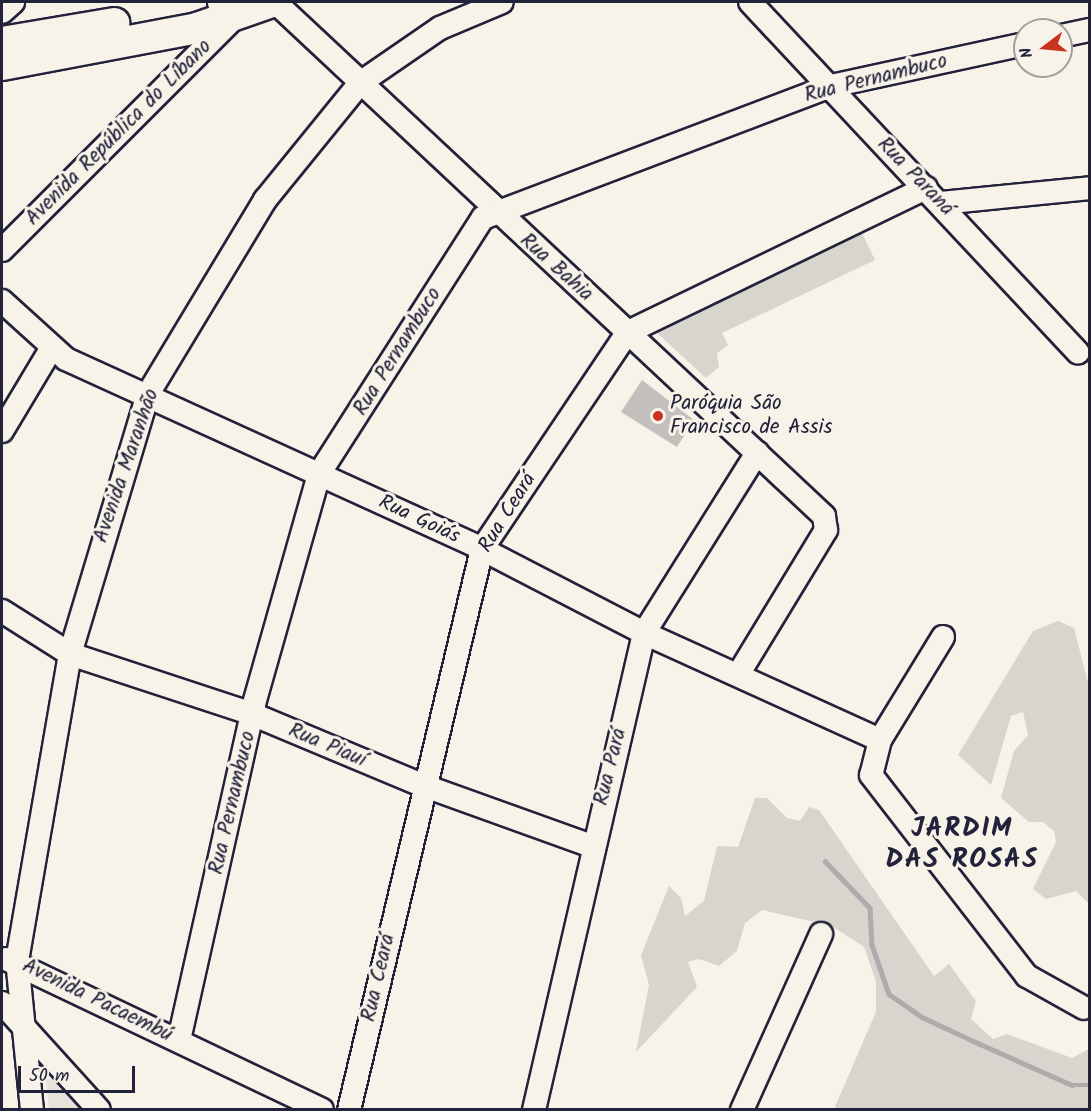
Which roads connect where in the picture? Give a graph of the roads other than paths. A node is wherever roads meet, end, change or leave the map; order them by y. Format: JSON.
{"nodes":[{"id":1,"x":13,"y":2,"type":"edge"},
{"id":2,"x":274,"y":2,"type":"edge"},
{"id":3,"x":502,"y":2,"type":"edge"},
{"id":4,"x":750,"y":2,"type":"edge"},
{"id":5,"x":224,"y":5,"type":"edge"},
{"id":6,"x":2,"y":12,"type":"edge"},
{"id":7,"x":1089,"y":30,"type":"edge"},
{"id":8,"x":1073,"y":33,"type":"edge"},
{"id":9,"x":2,"y":42,"type":"edge"},
{"id":10,"x":1013,"y":47,"type":"edge"},
{"id":11,"x":2,"y":65,"type":"edge"},
{"id":12,"x":360,"y":83,"type":"junction"},
{"id":13,"x":827,"y":87,"type":"junction"},
{"id":14,"x":1089,"y":188,"type":"edge"},
{"id":15,"x":934,"y":196,"type":"junction"},
{"id":16,"x":495,"y":211,"type":"junction"},
{"id":17,"x":2,"y":250,"type":"edge"},
{"id":18,"x":2,"y":301,"type":"edge"},
{"id":19,"x":628,"y":332,"type":"junction"},
{"id":20,"x":51,"y":349,"type":"junction"},
{"id":21,"x":1078,"y":353,"type":"dead end"},
{"id":22,"x":148,"y":394,"type":"junction"},
{"id":23,"x":2,"y":431,"type":"edge"},
{"id":24,"x":757,"y":453,"type":"junction"},
{"id":25,"x":319,"y":474,"type":"junction"},
{"id":26,"x":482,"y":549,"type":"junction"},
{"id":27,"x":2,"y":611,"type":"edge"},
{"id":28,"x":644,"y":633,"type":"junction"},
{"id":29,"x":943,"y":637,"type":"dead end"},
{"id":30,"x":70,"y":654,"type":"junction"},
{"id":31,"x":739,"y":674,"type":"junction"},
{"id":32,"x":252,"y":714,"type":"junction"},
{"id":33,"x":880,"y":740,"type":"junction"},
{"id":34,"x":422,"y":785,"type":"junction"},
{"id":35,"x":591,"y":846,"type":"junction"},
{"id":36,"x":821,"y":934,"type":"dead end"},
{"id":37,"x":9,"y":960,"type":"edge"},
{"id":38,"x":2,"y":1003,"type":"edge"},
{"id":39,"x":1084,"y":1008,"type":"dead end"},
{"id":40,"x":26,"y":1024,"type":"junction"},
{"id":41,"x":179,"y":1040,"type":"junction"},
{"id":42,"x":32,"y":1110,"type":"edge"},
{"id":43,"x":99,"y":1110,"type":"edge"},
{"id":44,"x":322,"y":1110,"type":"edge"},
{"id":45,"x":349,"y":1110,"type":"edge"},
{"id":46,"x":534,"y":1110,"type":"edge"},
{"id":47,"x":742,"y":1110,"type":"edge"}],
"edges":[{"from":1,"to":6,"type":"street"},
{"from":2,"to":5,"type":"main road"},
{"from":2,"to":12,"type":"street","name":"Rua Bahia"},
{"from":3,"to":12,"type":"street","name":"Avenida Maranhão"},
{"from":4,"to":13,"type":"street","name":"Rua Paraná"},
{"from":5,"to":9,"type":"main road"},
{"from":5,"to":11,"type":"main road"},
{"from":5,"to":17,"type":"street","name":"Avenida República do Líbano"},
{"from":7,"to":8,"type":"street"},
{"from":10,"to":13,"type":"street","name":"Rua Pernambuco"},
{"from":12,"to":16,"type":"street","name":"Rua Bahia"},
{"from":12,"to":22,"type":"street","name":"Avenida Maranhão"},
{"from":13,"to":15,"type":"street","name":"Rua Paraná"},
{"from":13,"to":16,"type":"street","name":"Rua Pernambuco"},
{"from":14,"to":15,"type":"street"},
{"from":15,"to":19,"type":"street"},
{"from":15,"to":21,"type":"street","name":"Rua Paraná"},
{"from":16,"to":19,"type":"street","name":"Rua Bahia"},
{"from":16,"to":25,"type":"street","name":"Rua Pernambuco"},
{"from":18,"to":20,"type":"street","name":"Rua Goiás"},
{"from":19,"to":24,"type":"street","name":"Rua Bahia"},
{"from":19,"to":26,"type":"street","name":"Rua Ceará"},
{"from":20,"to":22,"type":"street","name":"Rua Goiás"},
{"from":20,"to":23,"type":"street"},
{"from":22,"to":25,"type":"street","name":"Rua Goiás"},
{"from":22,"to":30,"type":"street","name":"Avenida Maranhão"},
{"from":24,"to":28,"type":"street","name":"Rua Pará"},
{"from":24,"to":31,"type":"street","name":"Rua Bahia"},
{"from":25,"to":26,"type":"street","name":"Rua Goiás"},
{"from":25,"to":32,"type":"street","name":"Rua Pernambuco"},
{"from":26,"to":28,"type":"street","name":"Rua Goiás"},
{"from":26,"to":34,"type":"street","name":"Rua Ceará"},
{"from":27,"to":30,"type":"street","name":"Rua Piauí"},
{"from":28,"to":31,"type":"street","name":"Rua Goiás"},
{"from":28,"to":35,"type":"street","name":"Rua Pará"},
{"from":29,"to":33,"type":"street"},
{"from":30,"to":32,"type":"street","name":"Rua Piauí"},
{"from":30,"to":37,"type":"street","name":"Avenida Maranhão"},
{"from":31,"to":33,"type":"street","name":"Rua Goiás"},
{"from":32,"to":34,"type":"street","name":"Rua Piauí"},
{"from":32,"to":41,"type":"street","name":"Rua Pernambuco"},
{"from":33,"to":39,"type":"street"},
{"from":34,"to":35,"type":"street","name":"Rua Piauí"},
{"from":34,"to":45,"type":"street","name":"Rua Ceará"},
{"from":35,"to":46,"type":"street","name":"Rua Pará"},
{"from":36,"to":47,"type":"street"},
{"from":37,"to":40,"type":"street","name":"Avenida Maranhão"},
{"from":37,"to":41,"type":"street","name":"Avenida Pacaembú"},
{"from":38,"to":40,"type":"street"},
{"from":40,"to":42,"type":"street","name":"Avenida Maranhão"},
{"from":40,"to":43,"type":"street"},
{"from":41,"to":44,"type":"street","name":"Avenida Pacaembú"}]}
